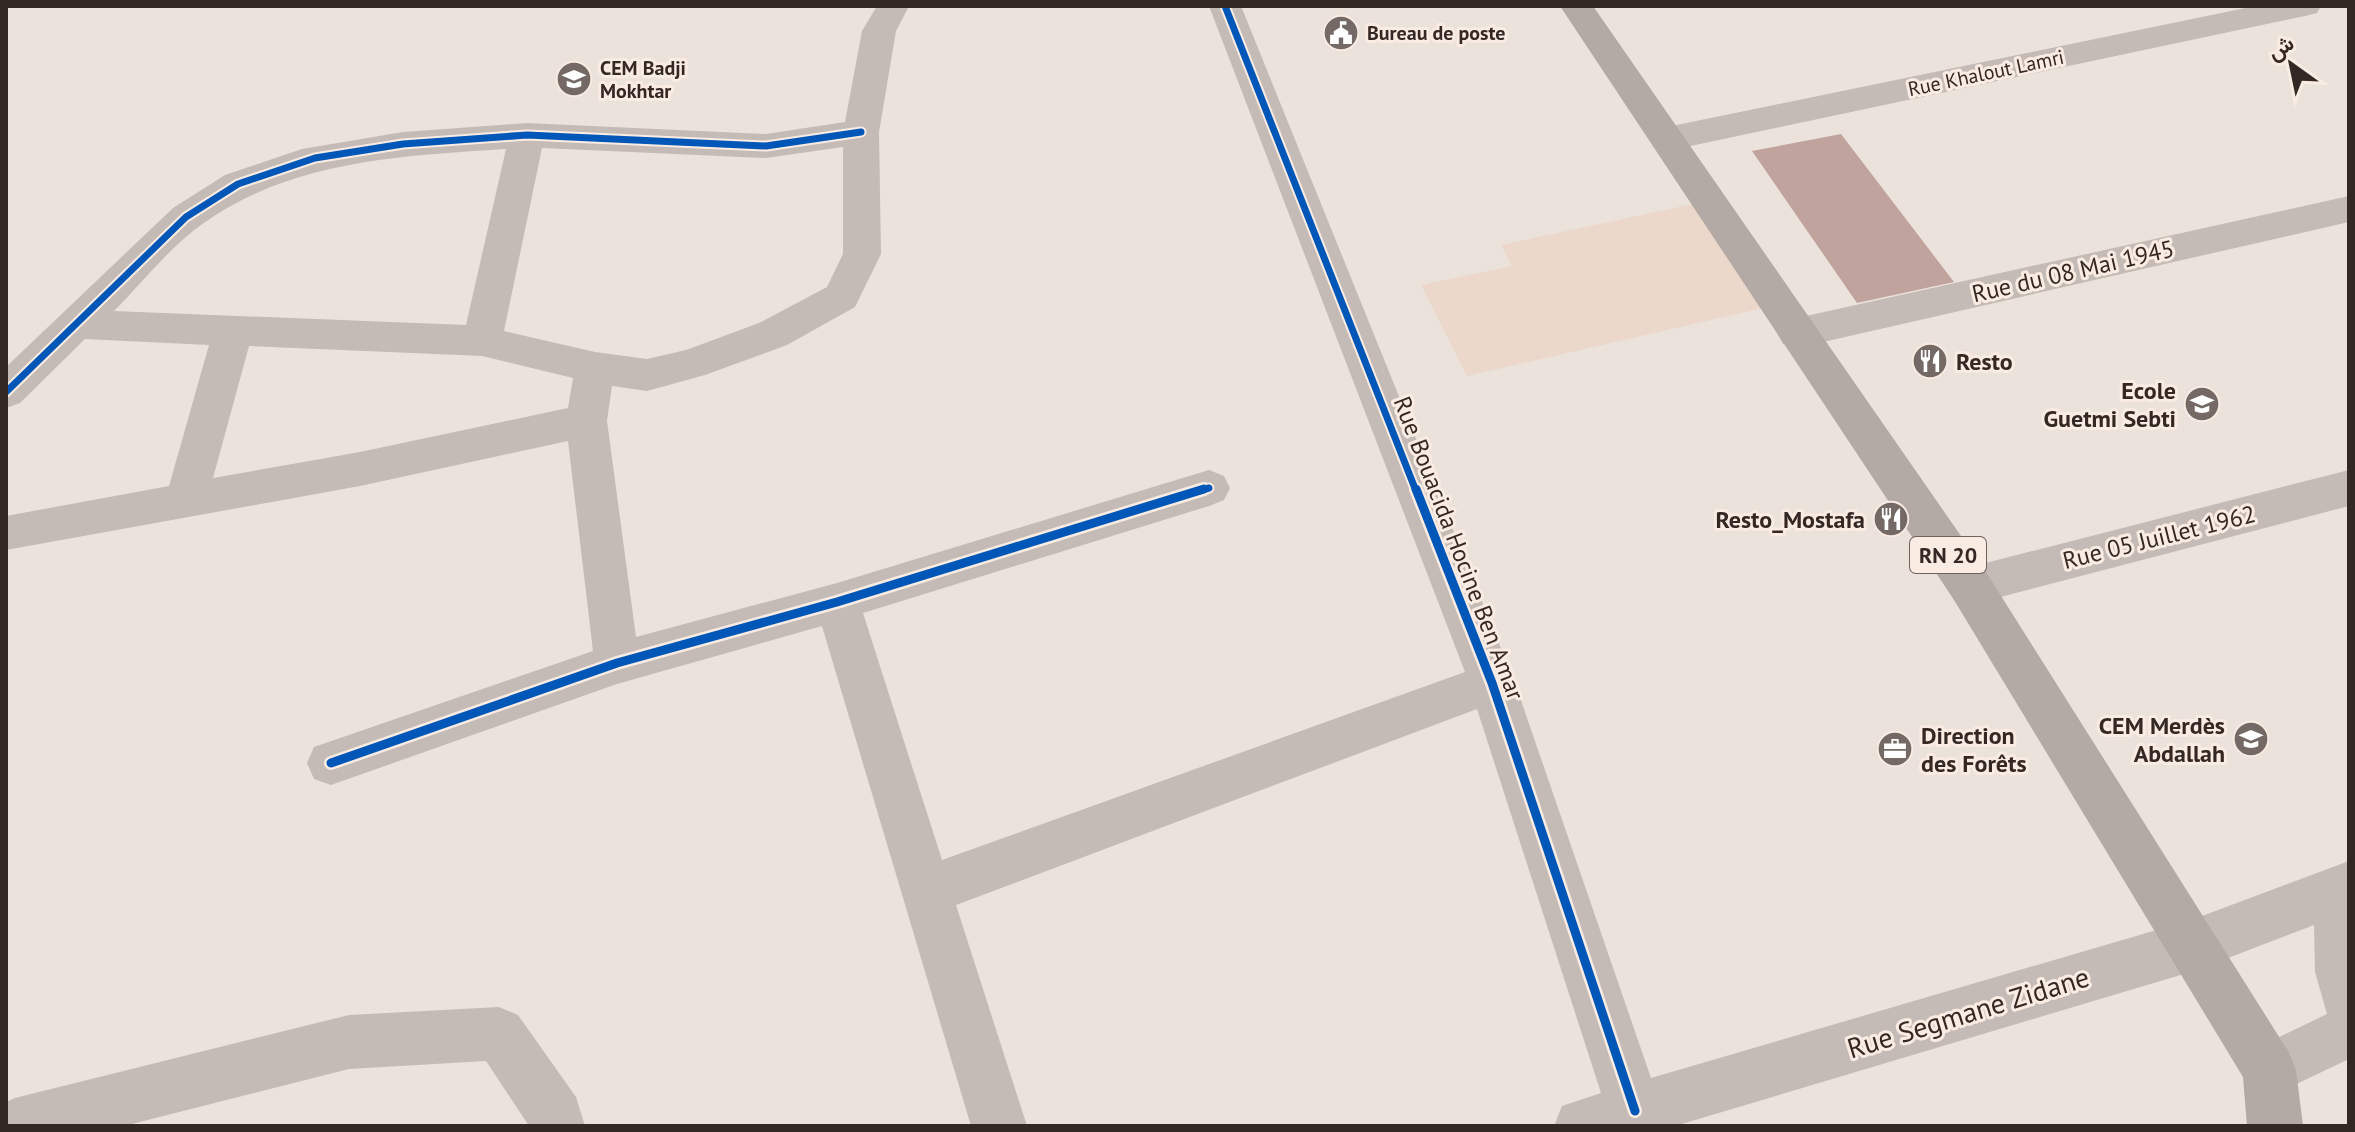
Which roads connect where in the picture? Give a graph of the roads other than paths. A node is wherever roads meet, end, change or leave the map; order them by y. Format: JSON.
{"nodes":[{"id":1,"x":893,"y":6,"type":"edge"},
{"id":2,"x":1225,"y":6,"type":"edge"},
{"id":3,"x":1576,"y":6,"type":"edge"},
{"id":4,"x":2305,"y":6,"type":"edge"},
{"id":5,"x":861,"y":132,"type":"junction"},
{"id":6,"x":527,"y":135,"type":"junction"},
{"id":7,"x":1667,"y":139,"type":"junction"},
{"id":8,"x":2349,"y":209,"type":"edge"},
{"id":9,"x":74,"y":324,"type":"junction"},
{"id":10,"x":233,"y":331,"type":"junction"},
{"id":11,"x":1797,"y":333,"type":"junction"},
{"id":12,"x":482,"y":341,"type":"junction"},
{"id":13,"x":595,"y":368,"type":"junction"},
{"id":14,"x":6,"y":392,"type":"edge"},
{"id":15,"x":586,"y":421,"type":"junction"},
{"id":16,"x":1209,"y":488,"type":"dead end"},
{"id":17,"x":2349,"y":488,"type":"edge"},
{"id":18,"x":186,"y":501,"type":"junction"},
{"id":19,"x":10,"y":533,"type":"dead end"},
{"id":20,"x":1970,"y":586,"type":"junction"},
{"id":21,"x":837,"y":602,"type":"junction"},
{"id":22,"x":617,"y":663,"type":"junction"},
{"id":23,"x":1492,"y":683,"type":"junction"},
{"id":24,"x":331,"y":763,"type":"dead end"},
{"id":25,"x":2343,"y":887,"type":"edge"},
{"id":26,"x":926,"y":891,"type":"junction"},
{"id":27,"x":2194,"y":945,"type":"junction"},
{"id":28,"x":2349,"y":1003,"type":"edge"},
{"id":29,"x":2349,"y":1031,"type":"edge"},
{"id":30,"x":2269,"y":1070,"type":"junction"},
{"id":31,"x":1632,"y":1119,"type":"edge"},
{"id":32,"x":15,"y":1126,"type":"edge"},
{"id":33,"x":557,"y":1126,"type":"edge"},
{"id":34,"x":999,"y":1126,"type":"edge"},
{"id":35,"x":1582,"y":1126,"type":"edge"},
{"id":36,"x":2275,"y":1126,"type":"edge"}],
"edges":[{"from":1,"to":5,"type":"street"},
{"from":2,"to":23,"type":"street","name":"Rue Bouacida Hocine Ben Amar"},
{"from":3,"to":7,"type":"main road","number":"RN 20"},
{"from":4,"to":7,"type":"street","name":"Rue Khalout Lamri"},
{"from":5,"to":6,"type":"street"},
{"from":5,"to":13,"type":"street"},
{"from":6,"to":9,"type":"street"},
{"from":6,"to":12,"type":"street"},
{"from":7,"to":11,"type":"main road","number":"RN 20"},
{"from":8,"to":11,"type":"street","name":"Rue du 08 Mai 1945"},
{"from":9,"to":10,"type":"street"},
{"from":9,"to":14,"type":"street"},
{"from":10,"to":12,"type":"street"},
{"from":10,"to":18,"type":"street"},
{"from":11,"to":20,"type":"main road","number":"RN 20"},
{"from":12,"to":13,"type":"street"},
{"from":13,"to":15,"type":"street"},
{"from":15,"to":18,"type":"street"},
{"from":15,"to":22,"type":"street"},
{"from":16,"to":21,"type":"street"},
{"from":17,"to":20,"type":"street","name":"Rue 05 Juillet 1962"},
{"from":18,"to":19,"type":"street"},
{"from":20,"to":27,"type":"main road","number":"RN 20"},
{"from":21,"to":22,"type":"street"},
{"from":21,"to":26,"type":"street"},
{"from":22,"to":24,"type":"street"},
{"from":23,"to":26,"type":"street"},
{"from":23,"to":31,"type":"street","name":"Rue Bouacida Hocine Ben Amar"},
{"from":25,"to":27,"type":"street","name":"Rue Segmane Zidane"},
{"from":25,"to":28,"type":"street"},
{"from":26,"to":34,"type":"street"},
{"from":27,"to":30,"type":"main road","number":"RN 20"},
{"from":27,"to":31,"type":"street","name":"Rue Segmane Zidane"},
{"from":29,"to":30,"type":"street"},
{"from":30,"to":36,"type":"main road","number":"RN 20"},
{"from":31,"to":35,"type":"street","name":"Rue Segmane Zidane"},
{"from":32,"to":33,"type":"street"}]}
